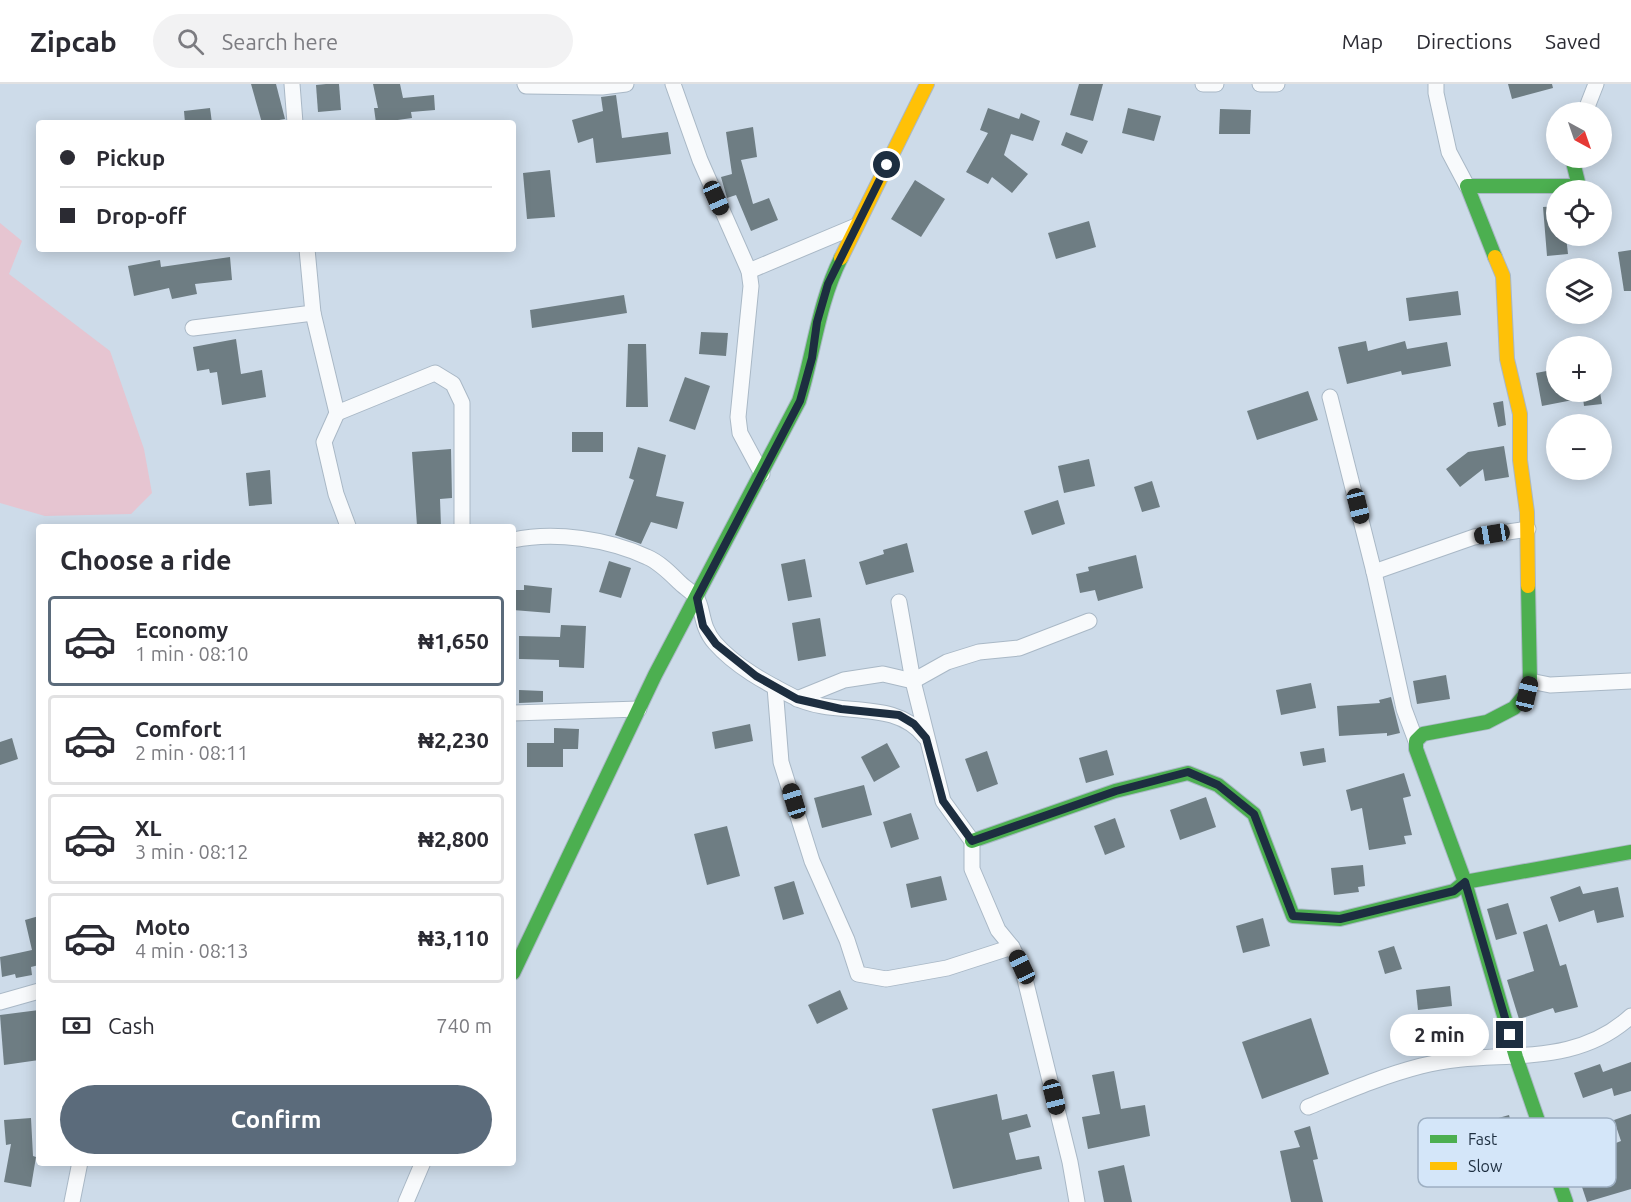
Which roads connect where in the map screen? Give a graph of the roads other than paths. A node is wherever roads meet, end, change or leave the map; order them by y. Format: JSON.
{"nodes":[{"id":1,"x":292,"y":84,"type":"edge"},
{"id":2,"x":525,"y":84,"type":"edge"},
{"id":3,"x":626,"y":84,"type":"edge"},
{"id":4,"x":673,"y":84,"type":"edge"},
{"id":5,"x":927,"y":84,"type":"edge"},
{"id":6,"x":1203,"y":84,"type":"edge"},
{"id":7,"x":1215,"y":84,"type":"edge"},
{"id":8,"x":1260,"y":84,"type":"edge"},
{"id":9,"x":1277,"y":84,"type":"edge"},
{"id":10,"x":1436,"y":84,"type":"edge"},
{"id":11,"x":1596,"y":84,"type":"edge"},
{"id":12,"x":1589,"y":102,"type":"edge"},
{"id":13,"x":295,"y":120,"type":"edge"},
{"id":14,"x":1574,"y":168,"type":"edge"},
{"id":15,"x":1467,"y":186,"type":"junction"},
{"id":16,"x":856,"y":226,"type":"junction"},
{"id":17,"x":307,"y":252,"type":"edge"},
{"id":18,"x":748,"y":271,"type":"junction"},
{"id":19,"x":313,"y":313,"type":"junction"},
{"id":20,"x":193,"y":328,"type":"dead end"},
{"id":21,"x":1330,"y":397,"type":"dead end"},
{"id":22,"x":337,"y":413,"type":"junction"},
{"id":23,"x":762,"y":474,"type":"junction"},
{"id":24,"x":347,"y":524,"type":"edge"},
{"id":25,"x":462,"y":524,"type":"edge"},
{"id":26,"x":1528,"y":529,"type":"junction"},
{"id":27,"x":516,"y":539,"type":"edge"},
{"id":28,"x":1374,"y":572,"type":"junction"},
{"id":29,"x":697,"y":598,"type":"junction"},
{"id":30,"x":900,"y":602,"type":"dead end"},
{"id":31,"x":1089,"y":621,"type":"dead end"},
{"id":32,"x":913,"y":681,"type":"junction"},
{"id":33,"x":1530,"y":681,"type":"junction"},
{"id":34,"x":1631,"y":681,"type":"edge"},
{"id":35,"x":775,"y":687,"type":"junction"},
{"id":36,"x":797,"y":699,"type":"junction"},
{"id":37,"x":639,"y":709,"type":"junction"},
{"id":38,"x":516,"y":713,"type":"edge"},
{"id":39,"x":926,"y":738,"type":"junction"},
{"id":40,"x":1416,"y":741,"type":"junction"},
{"id":41,"x":972,"y":841,"type":"junction"},
{"id":42,"x":1631,"y":852,"type":"edge"},
{"id":43,"x":1465,"y":882,"type":"junction"},
{"id":44,"x":1012,"y":946,"type":"junction"},
{"id":45,"x":516,"y":967,"type":"edge"},
{"id":46,"x":36,"y":992,"type":"edge"},
{"id":47,"x":0,"y":1002,"type":"edge"},
{"id":48,"x":1631,"y":1016,"type":"edge"},
{"id":49,"x":1516,"y":1057,"type":"junction"},
{"id":50,"x":1308,"y":1107,"type":"dead end"},
{"id":51,"x":1537,"y":1118,"type":"edge"},
{"id":52,"x":79,"y":1166,"type":"edge"},
{"id":53,"x":421,"y":1166,"type":"edge"},
{"id":54,"x":1561,"y":1187,"type":"edge"},
{"id":55,"x":72,"y":1202,"type":"edge"},
{"id":56,"x":406,"y":1202,"type":"edge"},
{"id":57,"x":1077,"y":1202,"type":"edge"},
{"id":58,"x":1566,"y":1202,"type":"edge"}],
"edges":[{"from":1,"to":13,"type":"street"},
{"from":2,"to":3,"type":"street"},
{"from":4,"to":18,"type":"street"},
{"from":5,"to":16,"type":"street"},
{"from":6,"to":7,"type":"street"},
{"from":8,"to":9,"type":"street"},
{"from":10,"to":15,"type":"street"},
{"from":11,"to":12,"type":"street"},
{"from":14,"to":15,"type":"street"},
{"from":15,"to":26,"type":"street"},
{"from":16,"to":18,"type":"street"},
{"from":16,"to":23,"type":"street"},
{"from":17,"to":19,"type":"street"},
{"from":18,"to":23,"type":"street"},
{"from":19,"to":20,"type":"street"},
{"from":19,"to":22,"type":"street"},
{"from":21,"to":28,"type":"street"},
{"from":22,"to":24,"type":"street"},
{"from":22,"to":25,"type":"street"},
{"from":23,"to":29,"type":"street"},
{"from":26,"to":28,"type":"street"},
{"from":26,"to":33,"type":"street"},
{"from":27,"to":29,"type":"street"},
{"from":28,"to":40,"type":"street"},
{"from":29,"to":35,"type":"street"},
{"from":29,"to":37,"type":"street"},
{"from":30,"to":32,"type":"street"},
{"from":31,"to":32,"type":"street"},
{"from":32,"to":36,"type":"street"},
{"from":32,"to":39,"type":"street"},
{"from":33,"to":34,"type":"street"},
{"from":33,"to":40,"type":"street"},
{"from":35,"to":36,"type":"street"},
{"from":35,"to":44,"type":"street"},
{"from":36,"to":39,"type":"street"},
{"from":37,"to":38,"type":"street"},
{"from":37,"to":45,"type":"street"},
{"from":39,"to":41,"type":"street"},
{"from":40,"to":43,"type":"street"},
{"from":41,"to":43,"type":"street"},
{"from":41,"to":44,"type":"street"},
{"from":42,"to":43,"type":"street"},
{"from":43,"to":49,"type":"street"},
{"from":44,"to":57,"type":"street"},
{"from":46,"to":47,"type":"street"},
{"from":48,"to":49,"type":"street"},
{"from":49,"to":50,"type":"street"},
{"from":49,"to":51,"type":"street"},
{"from":52,"to":55,"type":"street"},
{"from":53,"to":56,"type":"street"},
{"from":54,"to":58,"type":"street"}]}
